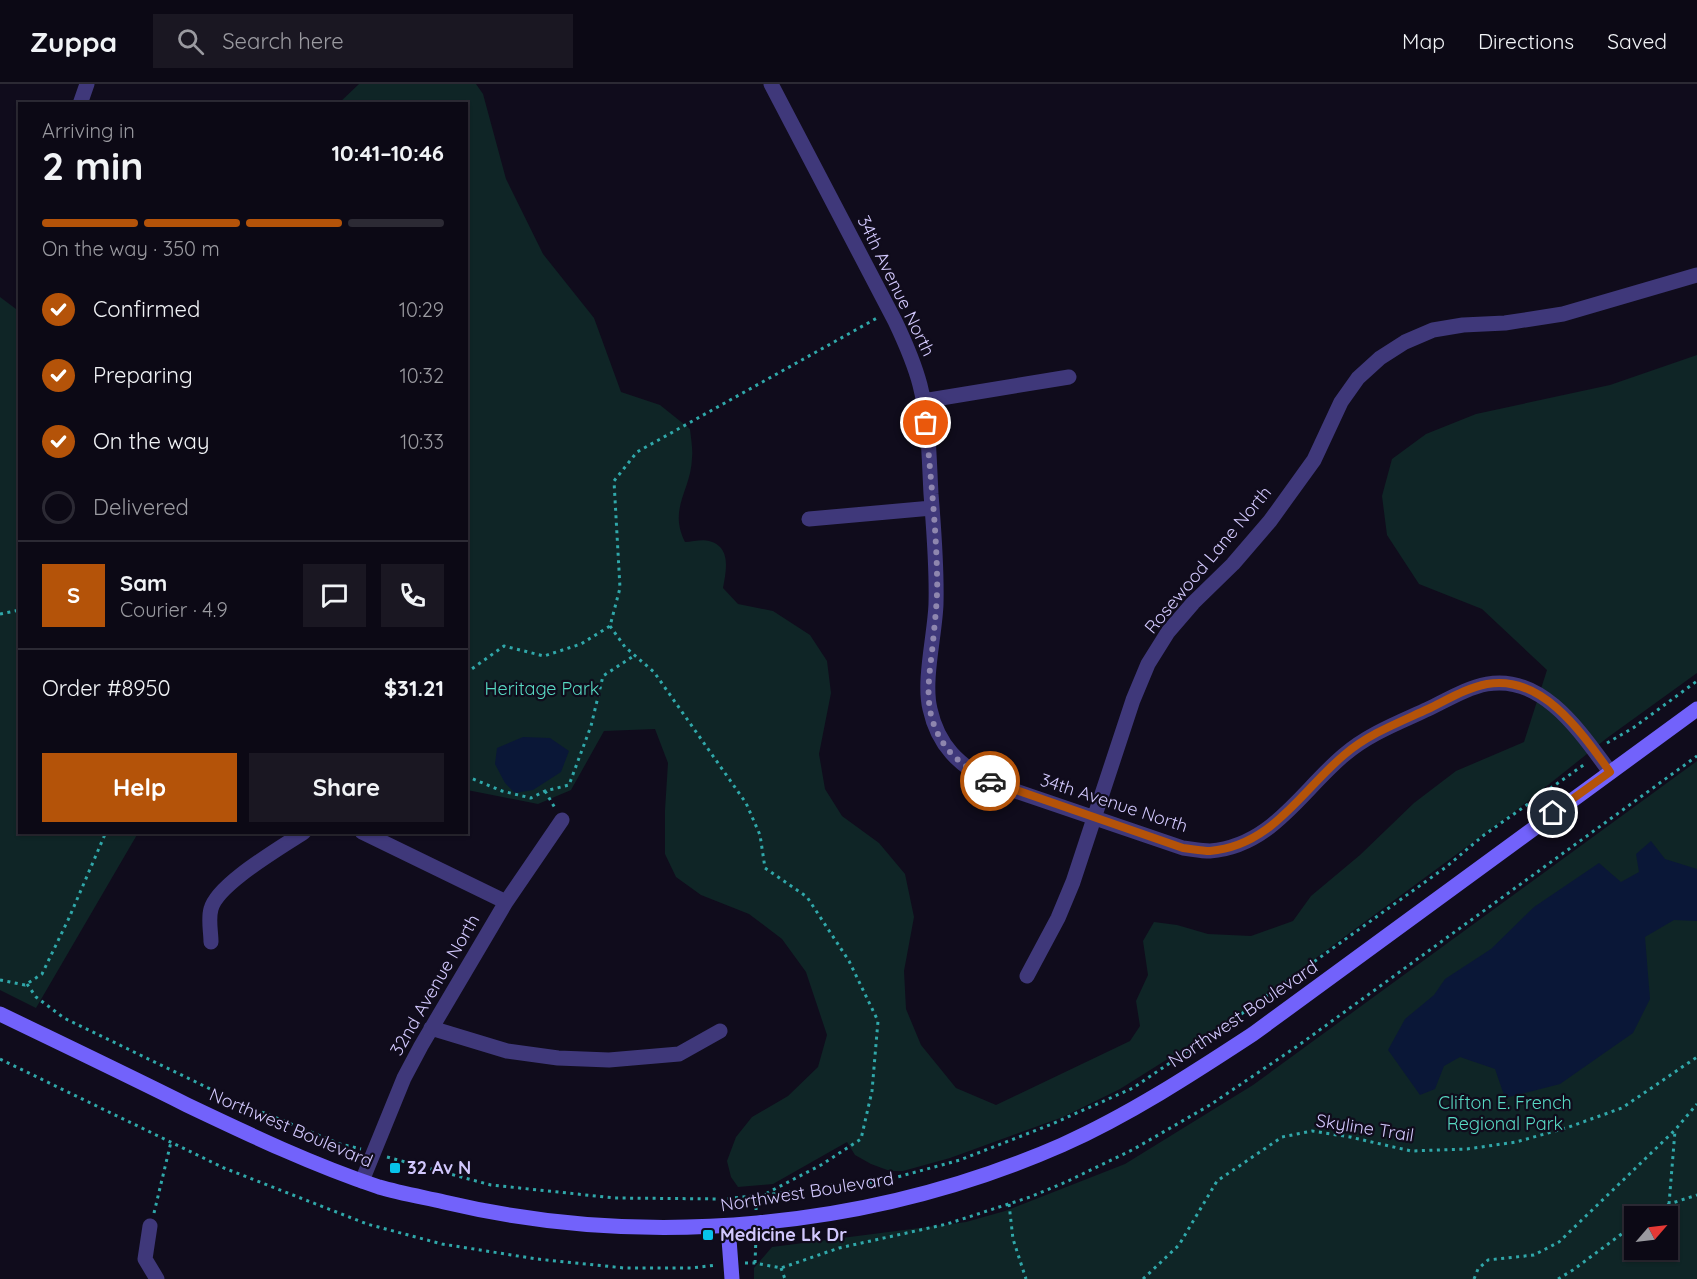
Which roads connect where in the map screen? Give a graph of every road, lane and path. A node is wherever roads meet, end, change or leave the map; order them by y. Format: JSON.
{"nodes":[{"id":1,"x":87,"y":84,"type":"edge"},
{"id":2,"x":771,"y":84,"type":"edge"},
{"id":3,"x":81,"y":102,"type":"edge"},
{"id":4,"x":1697,"y":275,"type":"edge"},
{"id":5,"x":890,"y":310,"type":"junction"},
{"id":6,"x":1069,"y":377,"type":"dead end"},
{"id":7,"x":923,"y":401,"type":"junction"},
{"id":8,"x":932,"y":508,"type":"junction"},
{"id":9,"x":808,"y":519,"type":"dead end"},
{"id":10,"x":18,"y":610,"type":"edge"},
{"id":11,"x":0,"y":614,"type":"edge"},
{"id":12,"x":610,"y":626,"type":"junction"},
{"id":13,"x":635,"y":655,"type":"junction"},
{"id":14,"x":468,"y":672,"type":"edge"},
{"id":15,"x":1697,"y":681,"type":"edge"},
{"id":16,"x":1697,"y":709,"type":"edge"},
{"id":17,"x":1595,"y":752,"type":"junction"},
{"id":18,"x":1610,"y":772,"type":"junction"},
{"id":19,"x":468,"y":777,"type":"edge"},
{"id":20,"x":545,"y":791,"type":"junction"},
{"id":21,"x":1094,"y":817,"type":"junction"},
{"id":22,"x":562,"y":820,"type":"joint"},
{"id":23,"x":105,"y":834,"type":"edge"},
{"id":24,"x":301,"y":834,"type":"edge"},
{"id":25,"x":366,"y":834,"type":"edge"},
{"id":26,"x":506,"y":902,"type":"junction"},
{"id":27,"x":211,"y":942,"type":"dead end"},
{"id":28,"x":1027,"y":976,"type":"dead end"},
{"id":29,"x":0,"y":980,"type":"edge"},
{"id":30,"x":0,"y":1014,"type":"edge"},
{"id":31,"x":431,"y":1029,"type":"junction"},
{"id":32,"x":720,"y":1031,"type":"dead end"},
{"id":33,"x":1697,"y":1057,"type":"edge"},
{"id":34,"x":0,"y":1059,"type":"edge"},
{"id":35,"x":1697,"y":1104,"type":"edge"},
{"id":36,"x":1675,"y":1130,"type":"junction"},
{"id":37,"x":171,"y":1142,"type":"junction"},
{"id":38,"x":362,"y":1181,"type":"junction"},
{"id":39,"x":766,"y":1194,"type":"junction"},
{"id":40,"x":1697,"y":1195,"type":"edge"},
{"id":41,"x":757,"y":1197,"type":"dead end"},
{"id":42,"x":1009,"y":1204,"type":"dead end"},
{"id":43,"x":1669,"y":1204,"type":"junction"},
{"id":44,"x":1666,"y":1206,"type":"edge"},
{"id":45,"x":150,"y":1226,"type":"joint"},
{"id":46,"x":728,"y":1226,"type":"junction"},
{"id":47,"x":1624,"y":1232,"type":"edge"},
{"id":48,"x":756,"y":1263,"type":"dead end"},
{"id":49,"x":712,"y":1265,"type":"dead end"},
{"id":50,"x":157,"y":1279,"type":"edge"},
{"id":51,"x":732,"y":1279,"type":"edge"},
{"id":52,"x":785,"y":1279,"type":"edge"},
{"id":53,"x":1026,"y":1279,"type":"edge"},
{"id":54,"x":1143,"y":1279,"type":"edge"},
{"id":55,"x":1474,"y":1279,"type":"edge"},
{"id":56,"x":1558,"y":1279,"type":"edge"}],
"edges":[{"from":1,"to":3,"type":"street"},
{"from":2,"to":5,"type":"street","name":"34th Avenue North"},
{"from":4,"to":21,"type":"street","name":"Rosewood Lane North"},
{"from":5,"to":7,"type":"street","name":"34th Avenue North"},
{"from":5,"to":12,"type":"path"},
{"from":6,"to":7,"type":"street"},
{"from":7,"to":8,"type":"street","name":"34th Avenue North"},
{"from":8,"to":9,"type":"street"},
{"from":8,"to":21,"type":"street","name":"34th Avenue North"},
{"from":10,"to":11,"type":"path"},
{"from":12,"to":13,"type":"path"},
{"from":12,"to":14,"type":"path"},
{"from":13,"to":20,"type":"path"},
{"from":13,"to":39,"type":"path"},
{"from":15,"to":17,"type":"path"},
{"from":16,"to":18,"type":"main road","name":"Northwest Boulevard"},
{"from":17,"to":18,"type":"street","name":"34th Avenue North"},
{"from":17,"to":21,"type":"street","name":"34th Avenue North"},
{"from":17,"to":39,"type":"path"},
{"from":18,"to":46,"type":"main road","name":"Northwest Boulevard"},
{"from":19,"to":20,"type":"path"},
{"from":20,"to":22,"type":"path"},
{"from":21,"to":28,"type":"street","name":"Rosewood Lane North"},
{"from":22,"to":26,"type":"street","name":"32nd Avenue North"},
{"from":23,"to":29,"type":"path"},
{"from":24,"to":27,"type":"street"},
{"from":25,"to":26,"type":"street"},
{"from":26,"to":31,"type":"street","name":"32nd Avenue North"},
{"from":30,"to":38,"type":"main road","name":"Northwest Boulevard"},
{"from":31,"to":32,"type":"street"},
{"from":31,"to":38,"type":"street","name":"32nd Avenue North"},
{"from":33,"to":54,"type":"path","name":"Skyline Trail"},
{"from":34,"to":37,"type":"path"},
{"from":35,"to":36,"type":"path"},
{"from":36,"to":43,"type":"path"},
{"from":36,"to":55,"type":"path"},
{"from":37,"to":45,"type":"path"},
{"from":37,"to":49,"type":"path"},
{"from":38,"to":46,"type":"main road","name":"Northwest Boulevard"},
{"from":39,"to":41,"type":"path"},
{"from":40,"to":43,"type":"path"},
{"from":42,"to":53,"type":"path"},
{"from":43,"to":44,"type":"path"},
{"from":45,"to":50,"type":"street"},
{"from":46,"to":51,"type":"main road"},
{"from":47,"to":56,"type":"path"},
{"from":48,"to":52,"type":"path"}]}
